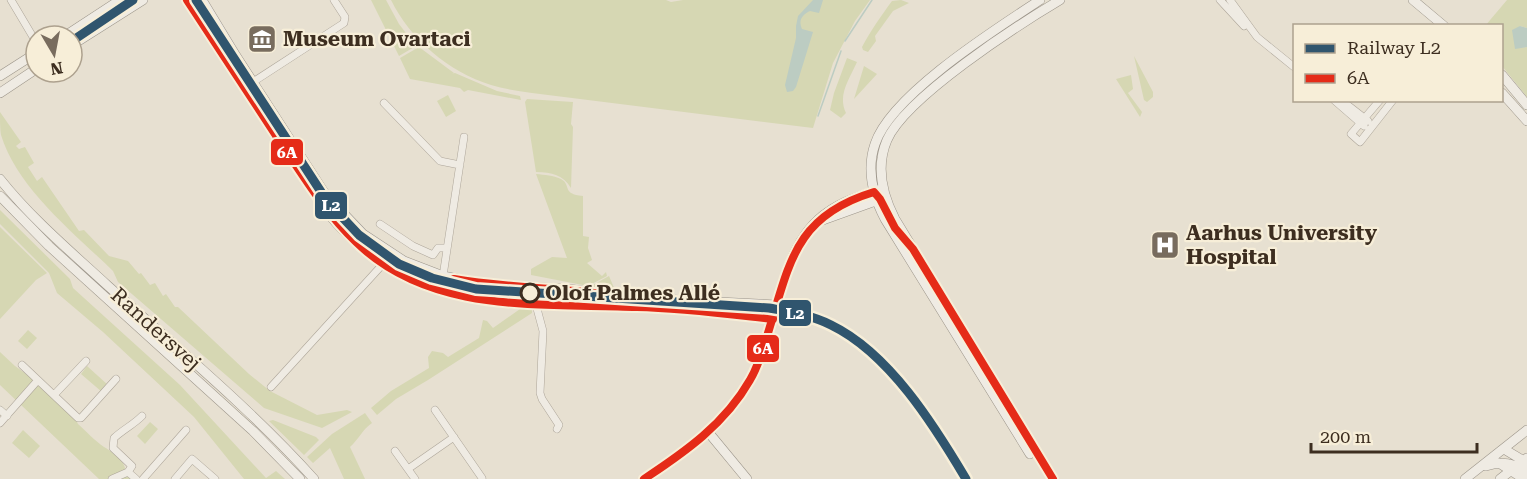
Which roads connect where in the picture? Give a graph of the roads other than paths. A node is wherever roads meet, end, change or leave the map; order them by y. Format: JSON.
{"nodes":[{"id":1,"x":11,"y":0,"type":"edge"},
{"id":2,"x":120,"y":0,"type":"edge"},
{"id":3,"x":143,"y":0,"type":"edge"},
{"id":4,"x":187,"y":0,"type":"edge"},
{"id":5,"x":202,"y":0,"type":"edge"},
{"id":6,"x":334,"y":0,"type":"edge"},
{"id":7,"x":1040,"y":0,"type":"edge"},
{"id":8,"x":1060,"y":0,"type":"edge"},
{"id":9,"x":1220,"y":0,"type":"edge"},
{"id":10,"x":1230,"y":0,"type":"edge"},
{"id":11,"x":1407,"y":0,"type":"edge"},
{"id":12,"x":1413,"y":0,"type":"edge"},
{"id":13,"x":1421,"y":0,"type":"edge"},
{"id":14,"x":25,"y":24,"type":"edge"},
{"id":15,"x":83,"y":24,"type":"edge"},
{"id":16,"x":1435,"y":24,"type":"edge"},
{"id":17,"x":1445,"y":24,"type":"edge"},
{"id":18,"x":1445,"y":24,"type":"edge"},
{"id":19,"x":84,"y":37,"type":"edge"},
{"id":20,"x":1257,"y":37,"type":"junction"},
{"id":21,"x":24,"y":60,"type":"edge"},
{"id":22,"x":1293,"y":66,"type":"edge"},
{"id":23,"x":0,"y":75,"type":"edge"},
{"id":24,"x":1503,"y":76,"type":"edge"},
{"id":25,"x":24,"y":77,"type":"edge"},
{"id":26,"x":253,"y":82,"type":"junction"},
{"id":27,"x":0,"y":93,"type":"edge"},
{"id":28,"x":1503,"y":94,"type":"edge"},
{"id":29,"x":1337,"y":102,"type":"edge"},
{"id":30,"x":1343,"y":102,"type":"edge"},
{"id":31,"x":1378,"y":102,"type":"edge"},
{"id":32,"x":1391,"y":102,"type":"edge"},
{"id":33,"x":384,"y":103,"type":"dead end"},
{"id":34,"x":1527,"y":105,"type":"edge"},
{"id":35,"x":1363,"y":121,"type":"junction"},
{"id":36,"x":1527,"y":121,"type":"edge"},
{"id":37,"x":1370,"y":127,"type":"junction"},
{"id":38,"x":464,"y":136,"type":"dead end"},
{"id":39,"x":460,"y":165,"type":"junction"},
{"id":40,"x":0,"y":179,"type":"edge"},
{"id":41,"x":879,"y":195,"type":"junction"},
{"id":42,"x":0,"y":196,"type":"edge"},
{"id":43,"x":820,"y":221,"type":"junction"},
{"id":44,"x":380,"y":224,"type":"dead end"},
{"id":45,"x":447,"y":248,"type":"junction"},
{"id":46,"x":383,"y":264,"type":"junction"},
{"id":47,"x":443,"y":276,"type":"junction"},
{"id":48,"x":536,"y":305,"type":"junction"},
{"id":49,"x":777,"y":305,"type":"junction"},
{"id":50,"x":773,"y":319,"type":"junction"},
{"id":51,"x":86,"y":361,"type":"dead end"},
{"id":52,"x":22,"y":365,"type":"dead end"},
{"id":53,"x":116,"y":379,"type":"dead end"},
{"id":54,"x":38,"y":380,"type":"junction"},
{"id":55,"x":271,"y":387,"type":"dead end"},
{"id":56,"x":54,"y":395,"type":"junction"},
{"id":57,"x":0,"y":410,"type":"edge"},
{"id":58,"x":435,"y":410,"type":"dead end"},
{"id":59,"x":7,"y":416,"type":"junction"},
{"id":60,"x":142,"y":416,"type":"dead end"},
{"id":61,"x":0,"y":423,"type":"edge"},
{"id":62,"x":557,"y":429,"type":"dead end"},
{"id":63,"x":186,"y":430,"type":"dead end"},
{"id":64,"x":1527,"y":430,"type":"edge"},
{"id":65,"x":709,"y":433,"type":"junction"},
{"id":66,"x":454,"y":437,"type":"junction"},
{"id":67,"x":1504,"y":449,"type":"junction"},
{"id":68,"x":395,"y":451,"type":"dead end"},
{"id":69,"x":1496,"y":460,"type":"junction"},
{"id":70,"x":1521,"y":467,"type":"edge"},
{"id":71,"x":408,"y":469,"type":"junction"},
{"id":72,"x":128,"y":472,"type":"junction"},
{"id":73,"x":482,"y":478,"type":"edge"},
{"id":74,"x":112,"y":479,"type":"edge"},
{"id":75,"x":136,"y":479,"type":"edge"},
{"id":76,"x":143,"y":479,"type":"edge"},
{"id":77,"x":175,"y":479,"type":"edge"},
{"id":78,"x":214,"y":479,"type":"edge"},
{"id":79,"x":300,"y":479,"type":"edge"},
{"id":80,"x":314,"y":479,"type":"edge"},
{"id":81,"x":415,"y":479,"type":"edge"},
{"id":82,"x":644,"y":479,"type":"edge"},
{"id":83,"x":747,"y":479,"type":"edge"},
{"id":84,"x":1046,"y":479,"type":"edge"},
{"id":85,"x":1053,"y":479,"type":"edge"},
{"id":86,"x":1465,"y":479,"type":"edge"},
{"id":87,"x":1500,"y":479,"type":"edge"}],
"edges":[{"from":1,"to":14,"type":"street"},
{"from":2,"to":15,"type":"street"},
{"from":3,"to":19,"type":"street"},
{"from":4,"to":46,"type":"street"},
{"from":5,"to":26,"type":"street"},
{"from":6,"to":26,"type":"street"},
{"from":7,"to":41,"type":"street"},
{"from":8,"to":41,"type":"street"},
{"from":9,"to":20,"type":"street"},
{"from":10,"to":20,"type":"street"},
{"from":11,"to":16,"type":"street"},
{"from":12,"to":17,"type":"street"},
{"from":13,"to":18,"type":"street"},
{"from":20,"to":22,"type":"street"},
{"from":21,"to":23,"type":"street"},
{"from":24,"to":34,"type":"street"},
{"from":25,"to":27,"type":"street"},
{"from":26,"to":47,"type":"street"},
{"from":28,"to":36,"type":"street"},
{"from":29,"to":35,"type":"street"},
{"from":30,"to":35,"type":"street"},
{"from":31,"to":35,"type":"street"},
{"from":32,"to":37,"type":"street"},
{"from":33,"to":39,"type":"street"},
{"from":35,"to":37,"type":"street"},
{"from":35,"to":37,"type":"street"},
{"from":38,"to":39,"type":"street"},
{"from":39,"to":45,"type":"street"},
{"from":40,"to":80,"type":"street","name":"Randersvej"},
{"from":41,"to":43,"type":"street"},
{"from":41,"to":43,"type":"street"},
{"from":41,"to":84,"type":"street"},
{"from":41,"to":85,"type":"street"},
{"from":42,"to":79,"type":"street","name":"Randersvej"},
{"from":43,"to":49,"type":"street"},
{"from":44,"to":45,"type":"street"},
{"from":45,"to":47,"type":"street"},
{"from":46,"to":48,"type":"street"},
{"from":46,"to":55,"type":"street"},
{"from":47,"to":49,"type":"street"},
{"from":48,"to":50,"type":"street"},
{"from":48,"to":62,"type":"street"},
{"from":49,"to":50,"type":"street"},
{"from":50,"to":65,"type":"street"},
{"from":51,"to":56,"type":"street"},
{"from":52,"to":54,"type":"street"},
{"from":53,"to":56,"type":"street"},
{"from":54,"to":56,"type":"street"},
{"from":54,"to":59,"type":"street"},
{"from":57,"to":59,"type":"street"},
{"from":58,"to":66,"type":"street"},
{"from":59,"to":61,"type":"street"},
{"from":60,"to":72,"type":"street"},
{"from":63,"to":76,"type":"street"},
{"from":64,"to":67,"type":"street"},
{"from":65,"to":82,"type":"street"},
{"from":65,"to":83,"type":"street"},
{"from":66,"to":71,"type":"street"},
{"from":66,"to":73,"type":"street"},
{"from":67,"to":69,"type":"street"},
{"from":67,"to":70,"type":"street"},
{"from":68,"to":71,"type":"street"},
{"from":69,"to":70,"type":"street"},
{"from":69,"to":86,"type":"street"},
{"from":70,"to":87,"type":"street"},
{"from":71,"to":81,"type":"street"},
{"from":72,"to":74,"type":"street"},
{"from":72,"to":75,"type":"street"},
{"from":77,"to":78,"type":"street"}]}
